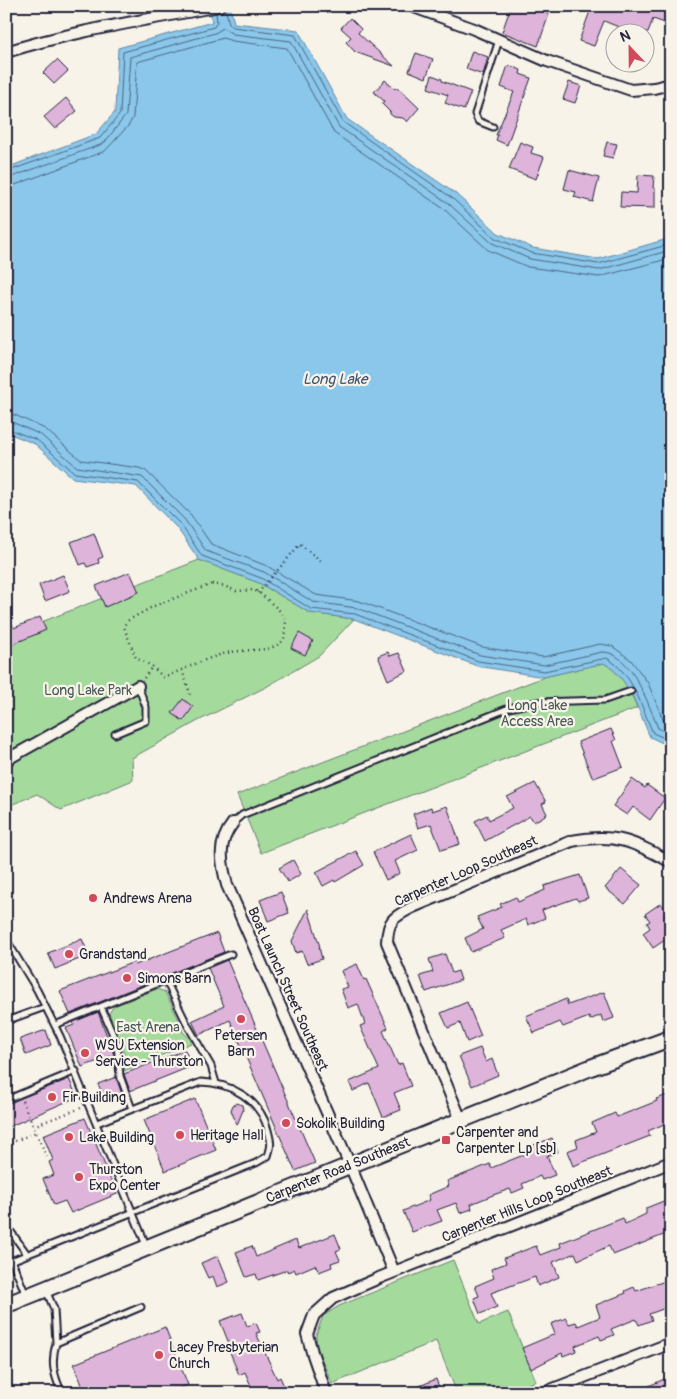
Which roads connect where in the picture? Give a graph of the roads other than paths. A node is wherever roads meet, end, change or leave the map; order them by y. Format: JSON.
{"nodes":[{"id":1,"x":219,"y":6,"type":"edge"},
{"id":2,"x":411,"y":6,"type":"edge"},
{"id":3,"x":499,"y":40,"type":"junction"},
{"id":4,"x":6,"y":52,"type":"edge"},
{"id":5,"x":671,"y":84,"type":"edge"},
{"id":6,"x":493,"y":127,"type":"dead end"},
{"id":7,"x":138,"y":686,"type":"joint"},
{"id":8,"x":631,"y":692,"type":"dead end"},
{"id":9,"x":115,"y":734,"type":"dead end"},
{"id":10,"x":6,"y":760,"type":"edge"},
{"id":11,"x":233,"y":823,"type":"joint"},
{"id":12,"x":671,"y":862,"type":"edge"},
{"id":13,"x":6,"y":940,"type":"edge"},
{"id":14,"x":231,"y":954,"type":"dead end"},
{"id":15,"x":166,"y":981,"type":"junction"},
{"id":16,"x":45,"y":1007,"type":"junction"},
{"id":17,"x":101,"y":1007,"type":"junction"},
{"id":18,"x":6,"y":1021,"type":"edge"},
{"id":19,"x":55,"y":1025,"type":"junction"},
{"id":20,"x":671,"y":1038,"type":"edge"},
{"id":21,"x":76,"y":1071,"type":"junction"},
{"id":22,"x":216,"y":1083,"type":"junction"},
{"id":23,"x":6,"y":1100,"type":"edge"},
{"id":24,"x":132,"y":1109,"type":"junction"},
{"id":25,"x":461,"y":1120,"type":"junction"},
{"id":26,"x":97,"y":1123,"type":"junction"},
{"id":27,"x":671,"y":1162,"type":"edge"},
{"id":28,"x":350,"y":1165,"type":"junction"},
{"id":29,"x":133,"y":1212,"type":"junction"},
{"id":30,"x":6,"y":1225,"type":"edge"},
{"id":31,"x":147,"y":1248,"type":"junction"},
{"id":32,"x":27,"y":1254,"type":"junction"},
{"id":33,"x":9,"y":1262,"type":"edge"},
{"id":34,"x":394,"y":1272,"type":"junction"},
{"id":35,"x":46,"y":1289,"type":"junction"},
{"id":36,"x":27,"y":1297,"type":"junction"},
{"id":37,"x":6,"y":1305,"type":"edge"},
{"id":38,"x":141,"y":1307,"type":"dead end"},
{"id":39,"x":56,"y":1343,"type":"junction"},
{"id":40,"x":671,"y":1343,"type":"edge"},
{"id":41,"x":62,"y":1393,"type":"edge"},
{"id":42,"x":326,"y":1393,"type":"edge"},
{"id":43,"x":543,"y":1393,"type":"edge"}],
"edges":[{"from":1,"to":4,"type":"street"},
{"from":2,"to":3,"type":"street"},
{"from":3,"to":5,"type":"street"},
{"from":3,"to":6,"type":"lane"},
{"from":7,"to":9,"type":"lane"},
{"from":7,"to":10,"type":"street"},
{"from":8,"to":11,"type":"lane"},
{"from":11,"to":28,"type":"street","name":"Boat Launch Street Southeast"},
{"from":12,"to":25,"type":"street","name":"Carpenter Loop Southeast"},
{"from":13,"to":16,"type":"lane"},
{"from":14,"to":15,"type":"lane"},
{"from":15,"to":17,"type":"lane"},
{"from":15,"to":22,"type":"lane"},
{"from":16,"to":18,"type":"lane"},
{"from":16,"to":19,"type":"lane"},
{"from":17,"to":19,"type":"lane"},
{"from":17,"to":24,"type":"lane"},
{"from":19,"to":21,"type":"lane"},
{"from":20,"to":25,"type":"street","name":"Carpenter Road Southeast"},
{"from":21,"to":23,"type":"lane"},
{"from":21,"to":26,"type":"lane"},
{"from":22,"to":24,"type":"lane"},
{"from":22,"to":29,"type":"lane"},
{"from":24,"to":26,"type":"lane"},
{"from":25,"to":28,"type":"street","name":"Carpenter Road Southeast"},
{"from":26,"to":29,"type":"lane"},
{"from":27,"to":34,"type":"street","name":"Carpenter Hills Loop Southeast"},
{"from":28,"to":31,"type":"street","name":"Carpenter Road Southeast"},
{"from":28,"to":34,"type":"street"},
{"from":29,"to":31,"type":"lane"},
{"from":29,"to":32,"type":"lane"},
{"from":30,"to":32,"type":"lane"},
{"from":31,"to":35,"type":"street","name":"Carpenter Road Southeast"},
{"from":32,"to":33,"type":"lane"},
{"from":33,"to":36,"type":"lane"},
{"from":34,"to":42,"type":"street","name":"Carpenter Hills Loop Southeast"},
{"from":35,"to":36,"type":"street","name":"Carpenter Road Southeast"},
{"from":35,"to":39,"type":"lane"},
{"from":36,"to":37,"type":"street","name":"Carpenter Road Southeast"},
{"from":38,"to":39,"type":"lane"},
{"from":39,"to":41,"type":"lane"},
{"from":40,"to":43,"type":"street"}]}
